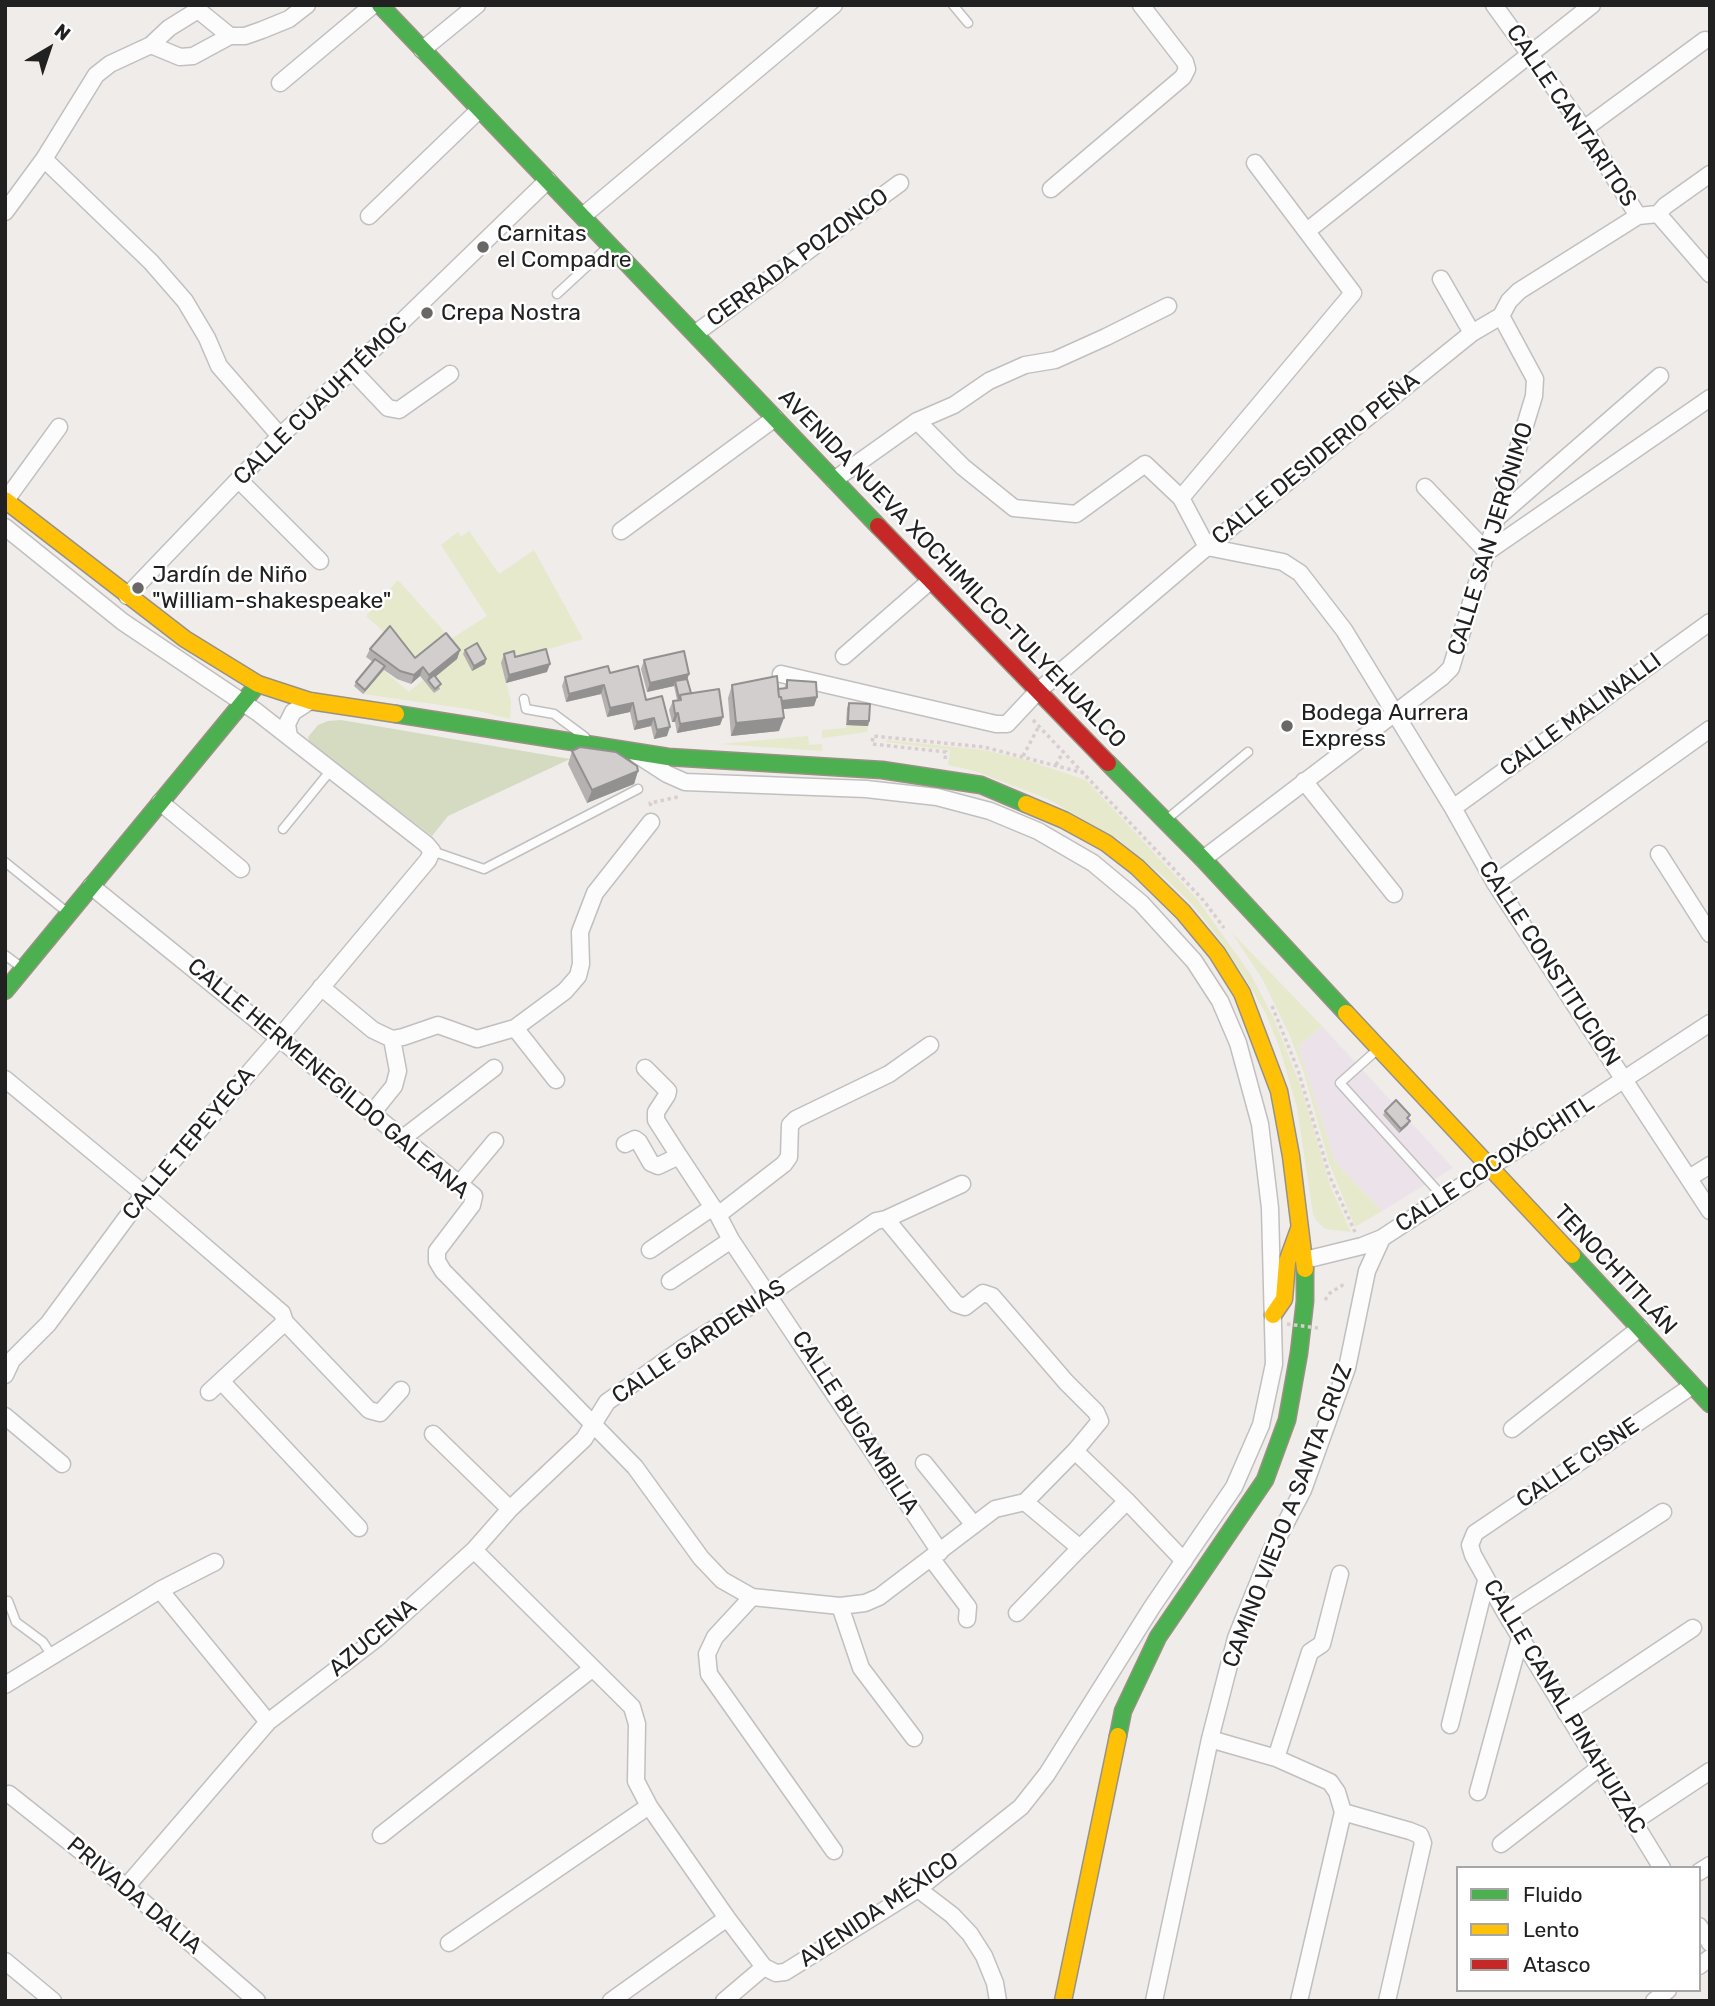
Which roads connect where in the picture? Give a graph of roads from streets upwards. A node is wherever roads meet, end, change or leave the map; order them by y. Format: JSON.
{"nodes":[{"id":1,"x":307,"y":5,"type":"edge"},
{"id":2,"x":373,"y":5,"type":"edge"},
{"id":3,"x":380,"y":5,"type":"edge"},
{"id":4,"x":477,"y":5,"type":"edge"},
{"id":5,"x":834,"y":5,"type":"edge"},
{"id":6,"x":1141,"y":5,"type":"edge"},
{"id":7,"x":1494,"y":5,"type":"edge"},
{"id":8,"x":1592,"y":5,"type":"edge"},
{"id":9,"x":230,"y":37,"type":"junction"},
{"id":10,"x":1705,"y":40,"type":"dead end"},
{"id":11,"x":151,"y":45,"type":"junction"},
{"id":12,"x":422,"y":50,"type":"junction"},
{"id":13,"x":1531,"y":55,"type":"junction"},
{"id":14,"x":280,"y":83,"type":"dead end"},
{"id":15,"x":479,"y":110,"type":"junction"},
{"id":16,"x":1584,"y":129,"type":"junction"},
{"id":17,"x":44,"y":159,"type":"junction"},
{"id":18,"x":1255,"y":163,"type":"dead end"},
{"id":19,"x":1710,"y":174,"type":"edge"},
{"id":20,"x":548,"y":180,"type":"junction"},
{"id":21,"x":900,"y":183,"type":"dead end"},
{"id":22,"x":1052,"y":189,"type":"dead end"},
{"id":23,"x":5,"y":212,"type":"edge"},
{"id":24,"x":1658,"y":214,"type":"junction"},
{"id":25,"x":584,"y":215,"type":"junction"},
{"id":26,"x":369,"y":216,"type":"dead end"},
{"id":27,"x":1638,"y":216,"type":"junction"},
{"id":28,"x":1307,"y":231,"type":"junction"},
{"id":29,"x":1709,"y":271,"type":"edge"},
{"id":30,"x":1441,"y":279,"type":"dead end"},
{"id":31,"x":1168,"y":306,"type":"dead end"},
{"id":32,"x":1501,"y":316,"type":"junction"},
{"id":33,"x":696,"y":333,"type":"junction"},
{"id":34,"x":1472,"y":333,"type":"junction"},
{"id":35,"x":352,"y":370,"type":"junction"},
{"id":36,"x":450,"y":374,"type":"dead end"},
{"id":37,"x":1660,"y":376,"type":"dead end"},
{"id":38,"x":1710,"y":398,"type":"edge"},
{"id":39,"x":775,"y":418,"type":"junction"},
{"id":40,"x":917,"y":421,"type":"junction"},
{"id":41,"x":59,"y":427,"type":"dead end"},
{"id":42,"x":280,"y":436,"type":"junction"},
{"id":43,"x":239,"y":480,"type":"junction"},
{"id":44,"x":834,"y":480,"type":"junction"},
{"id":45,"x":1425,"y":487,"type":"dead end"},
{"id":46,"x":1181,"y":498,"type":"junction"},
{"id":47,"x":5,"y":500,"type":"edge"},
{"id":48,"x":1498,"y":518,"type":"junction"},
{"id":49,"x":5,"y":527,"type":"edge"},
{"id":50,"x":621,"y":531,"type":"dead end"},
{"id":51,"x":1207,"y":547,"type":"junction"},
{"id":52,"x":1487,"y":552,"type":"junction"},
{"id":53,"x":320,"y":561,"type":"dead end"},
{"id":54,"x":930,"y":581,"type":"junction"},
{"id":55,"x":127,"y":596,"type":"junction"},
{"id":56,"x":1710,"y":622,"type":"edge"},
{"id":57,"x":844,"y":656,"type":"dead end"},
{"id":58,"x":781,"y":674,"type":"dead end"},
{"id":59,"x":258,"y":684,"type":"junction"},
{"id":60,"x":1037,"y":692,"type":"junction"},
{"id":61,"x":310,"y":701,"type":"junction"},
{"id":62,"x":244,"y":702,"type":"junction"},
{"id":63,"x":1393,"y":714,"type":"junction"},
{"id":64,"x":1710,"y":729,"type":"edge"},
{"id":65,"x":289,"y":737,"type":"junction"},
{"id":66,"x":633,"y":752,"type":"junction"},
{"id":67,"x":1304,"y":781,"type":"junction"},
{"id":68,"x":160,"y":802,"type":"junction"},
{"id":69,"x":1453,"y":808,"type":"junction"},
{"id":70,"x":651,"y":822,"type":"road end"},
{"id":71,"x":1660,"y":854,"type":"dead end"},
{"id":72,"x":1203,"y":859,"type":"junction"},
{"id":73,"x":241,"y":869,"type":"dead end"},
{"id":74,"x":1495,"y":883,"type":"junction"},
{"id":75,"x":91,"y":886,"type":"junction"},
{"id":76,"x":1394,"y":894,"type":"dead end"},
{"id":77,"x":1710,"y":934,"type":"edge"},
{"id":78,"x":321,"y":987,"type":"junction"},
{"id":79,"x":5,"y":991,"type":"edge"},
{"id":80,"x":1710,"y":1023,"type":"edge"},
{"id":81,"x":515,"y":1028,"type":"junction"},
{"id":82,"x":280,"y":1037,"type":"junction"},
{"id":83,"x":392,"y":1039,"type":"junction"},
{"id":84,"x":930,"y":1045,"type":"dead end"},
{"id":85,"x":494,"y":1068,"type":"dead end"},
{"id":86,"x":646,"y":1068,"type":"dead end"},
{"id":87,"x":5,"y":1079,"type":"edge"},
{"id":88,"x":556,"y":1080,"type":"dead end"},
{"id":89,"x":1623,"y":1080,"type":"junction"},
{"id":90,"x":373,"y":1112,"type":"junction"},
{"id":91,"x":403,"y":1138,"type":"junction"},
{"id":92,"x":495,"y":1141,"type":"dead end"},
{"id":93,"x":625,"y":1144,"type":"dead end"},
{"id":94,"x":679,"y":1156,"type":"junction"},
{"id":95,"x":1710,"y":1165,"type":"edge"},
{"id":96,"x":1488,"y":1168,"type":"junction"},
{"id":97,"x":1689,"y":1178,"type":"junction"},
{"id":98,"x":460,"y":1183,"type":"junction"},
{"id":99,"x":962,"y":1184,"type":"dead end"},
{"id":100,"x":144,"y":1194,"type":"junction"},
{"id":101,"x":715,"y":1211,"type":"junction"},
{"id":102,"x":1710,"y":1211,"type":"edge"},
{"id":103,"x":886,"y":1219,"type":"junction"},
{"id":104,"x":1300,"y":1227,"type":"junction"},
{"id":105,"x":1382,"y":1238,"type":"junction"},
{"id":106,"x":731,"y":1240,"type":"junction"},
{"id":107,"x":650,"y":1250,"type":"dead end"},
{"id":108,"x":1305,"y":1260,"type":"junction"},
{"id":109,"x":670,"y":1281,"type":"dead end"},
{"id":110,"x":770,"y":1294,"type":"junction"},
{"id":111,"x":1273,"y":1315,"type":"junction"},
{"id":112,"x":284,"y":1317,"type":"junction"},
{"id":113,"x":1640,"y":1328,"type":"junction"},
{"id":114,"x":5,"y":1375,"type":"edge"},
{"id":115,"x":1692,"y":1386,"type":"junction"},
{"id":116,"x":401,"y":1390,"type":"dead end"},
{"id":117,"x":1710,"y":1404,"type":"edge"},
{"id":118,"x":5,"y":1416,"type":"edge"},
{"id":119,"x":592,"y":1423,"type":"junction"},
{"id":120,"x":1512,"y":1429,"type":"dead end"},
{"id":121,"x":433,"y":1434,"type":"dead end"},
{"id":122,"x":1075,"y":1451,"type":"junction"},
{"id":123,"x":924,"y":1463,"type":"dead end"},
{"id":124,"x":62,"y":1464,"type":"dead end"},
{"id":125,"x":1127,"y":1501,"type":"junction"},
{"id":126,"x":1026,"y":1502,"type":"junction"},
{"id":127,"x":510,"y":1509,"type":"junction"},
{"id":128,"x":1662,"y":1512,"type":"dead end"},
{"id":129,"x":974,"y":1525,"type":"junction"},
{"id":130,"x":359,"y":1528,"type":"dead end"},
{"id":131,"x":1470,"y":1545,"type":"joint"},
{"id":132,"x":1080,"y":1548,"type":"junction"},
{"id":133,"x":474,"y":1549,"type":"junction"},
{"id":134,"x":935,"y":1555,"type":"junction"},
{"id":135,"x":1184,"y":1561,"type":"junction"},
{"id":136,"x":215,"y":1562,"type":"dead end"},
{"id":137,"x":1339,"y":1574,"type":"dead end"},
{"id":138,"x":1486,"y":1581,"type":"junction"},
{"id":139,"x":160,"y":1590,"type":"junction"},
{"id":140,"x":752,"y":1597,"type":"junction"},
{"id":141,"x":839,"y":1606,"type":"junction"},
{"id":142,"x":1017,"y":1613,"type":"dead end"},
{"id":143,"x":1506,"y":1615,"type":"junction"},
{"id":144,"x":967,"y":1619,"type":"dead end"},
{"id":145,"x":1693,"y":1628,"type":"dead end"},
{"id":146,"x":1520,"y":1638,"type":"junction"},
{"id":147,"x":593,"y":1668,"type":"junction"},
{"id":148,"x":5,"y":1685,"type":"edge"},
{"id":149,"x":1566,"y":1713,"type":"junction"},
{"id":150,"x":268,"y":1722,"type":"junction"},
{"id":151,"x":1450,"y":1725,"type":"dead end"},
{"id":152,"x":915,"y":1738,"type":"dead end"},
{"id":153,"x":1210,"y":1739,"type":"junction"},
{"id":154,"x":1276,"y":1758,"type":"junction"},
{"id":155,"x":1599,"y":1768,"type":"junction"},
{"id":156,"x":1710,"y":1771,"type":"edge"},
{"id":157,"x":1478,"y":1793,"type":"dead end"},
{"id":158,"x":9,"y":1794,"type":"dead end"},
{"id":159,"x":649,"y":1806,"type":"junction"},
{"id":160,"x":1343,"y":1812,"type":"junction"},
{"id":161,"x":1633,"y":1822,"type":"junction"},
{"id":162,"x":381,"y":1835,"type":"dead end"},
{"id":163,"x":1501,"y":1844,"type":"dead end"},
{"id":164,"x":834,"y":1851,"type":"dead end"},
{"id":165,"x":1661,"y":1866,"type":"edge"},
{"id":166,"x":126,"y":1886,"type":"junction"},
{"id":167,"x":918,"y":1889,"type":"junction"},
{"id":168,"x":727,"y":1918,"type":"junction"},
{"id":169,"x":449,"y":1943,"type":"dead end"},
{"id":170,"x":5,"y":1961,"type":"edge"},
{"id":171,"x":770,"y":1970,"type":"junction"},
{"id":172,"x":53,"y":2001,"type":"edge"},
{"id":173,"x":257,"y":2001,"type":"edge"},
{"id":174,"x":611,"y":2001,"type":"edge"},
{"id":175,"x":724,"y":2001,"type":"edge"},
{"id":176,"x":998,"y":2001,"type":"edge"},
{"id":177,"x":1063,"y":2001,"type":"edge"},
{"id":178,"x":1154,"y":2001,"type":"edge"},
{"id":179,"x":1299,"y":2001,"type":"edge"},
{"id":180,"x":1387,"y":2001,"type":"edge"}],
"edges":[{"from":1,"to":9,"type":"street"},
{"from":2,"to":14,"type":"street"},
{"from":3,"to":12,"type":"main road","name":"AVENIDA NUEVA XOCHIMILCO-TULYEHUALCO"},
{"from":4,"to":12,"type":"street"},
{"from":5,"to":25,"type":"street"},
{"from":6,"to":22,"type":"street"},
{"from":7,"to":13,"type":"street","name":"CALLE CANTARITOS"},
{"from":8,"to":13,"type":"street"},
{"from":9,"to":11,"type":"street"},
{"from":9,"to":11,"type":"street"},
{"from":10,"to":16,"type":"street"},
{"from":11,"to":17,"type":"street"},
{"from":12,"to":15,"type":"main road","name":"AVENIDA NUEVA XOCHIMILCO-TULYEHUALCO"},
{"from":13,"to":16,"type":"street","name":"CALLE CANTARITOS"},
{"from":13,"to":28,"type":"street"},
{"from":15,"to":20,"type":"main road","name":"AVENIDA NUEVA XOCHIMILCO-TULYEHUALCO"},
{"from":15,"to":26,"type":"street"},
{"from":16,"to":27,"type":"street","name":"CALLE CANTARITOS"},
{"from":17,"to":23,"type":"street"},
{"from":17,"to":42,"type":"street"},
{"from":18,"to":28,"type":"street"},
{"from":19,"to":24,"type":"street"},
{"from":20,"to":25,"type":"main road","name":"AVENIDA NUEVA XOCHIMILCO-TULYEHUALCO"},
{"from":20,"to":35,"type":"street","name":"CALLE CUAUHTÉMOC"},
{"from":21,"to":33,"type":"street","name":"CERRADA POZONCO"},
{"from":24,"to":27,"type":"street","name":"CALLE CANTARITOS"},
{"from":24,"to":29,"type":"street","name":"CALLE CANTARITOS"},
{"from":25,"to":33,"type":"main road","name":"AVENIDA NUEVA XOCHIMILCO-TULYEHUALCO"},
{"from":27,"to":32,"type":"street","name":"CALLE DESIDERIO PEÑA"},
{"from":28,"to":46,"type":"street"},
{"from":30,"to":34,"type":"street"},
{"from":31,"to":40,"type":"street"},
{"from":32,"to":34,"type":"street","name":"CALLE DESIDERIO PEÑA"},
{"from":32,"to":48,"type":"street","name":"CALLE SAN JERÓNIMO"},
{"from":33,"to":39,"type":"main road","name":"AVENIDA NUEVA XOCHIMILCO-TULYEHUALCO"},
{"from":34,"to":51,"type":"street","name":"CALLE DESIDERIO PEÑA"},
{"from":35,"to":36,"type":"street"},
{"from":35,"to":42,"type":"street","name":"CALLE CUAUHTÉMOC"},
{"from":37,"to":48,"type":"street"},
{"from":38,"to":52,"type":"street"},
{"from":39,"to":44,"type":"main road","name":"AVENIDA NUEVA XOCHIMILCO-TULYEHUALCO"},
{"from":39,"to":50,"type":"street"},
{"from":40,"to":44,"type":"street"},
{"from":40,"to":46,"type":"street"},
{"from":41,"to":47,"type":"street"},
{"from":42,"to":43,"type":"street","name":"CALLE CUAUHTÉMOC"},
{"from":43,"to":53,"type":"street"},
{"from":43,"to":55,"type":"street","name":"CALLE CUAUHTÉMOC"},
{"from":44,"to":54,"type":"main road","name":"AVENIDA NUEVA XOCHIMILCO-TULYEHUALCO"},
{"from":45,"to":52,"type":"street"},
{"from":46,"to":51,"type":"street"},
{"from":47,"to":55,"type":"main road"},
{"from":48,"to":52,"type":"street","name":"CALLE SAN JERÓNIMO"},
{"from":49,"to":62,"type":"street"},
{"from":51,"to":60,"type":"street","name":"CALLE DESIDERIO PEÑA"},
{"from":51,"to":63,"type":"street","name":"CALLE CONSTITUCIÓN"},
{"from":52,"to":63,"type":"street","name":"CALLE SAN JERÓNIMO"},
{"from":54,"to":57,"type":"street"},
{"from":54,"to":60,"type":"main road","name":"AVENIDA NUEVA XOCHIMILCO-TULYEHUALCO"},
{"from":55,"to":59,"type":"main road"},
{"from":56,"to":69,"type":"street","name":"CALLE MALINALLI"},
{"from":58,"to":60,"type":"street","name":"CALLE DESIDERIO PEÑA"},
{"from":59,"to":61,"type":"main road"},
{"from":59,"to":62,"type":"main road"},
{"from":60,"to":72,"type":"main road","name":"AVENIDA NUEVA XOCHIMILCO-TULYEHUALCO"},
{"from":61,"to":65,"type":"street"},
{"from":61,"to":66,"type":"main road"},
{"from":62,"to":65,"type":"street"},
{"from":62,"to":68,"type":"main road"},
{"from":63,"to":67,"type":"street","name":"CALLE SAN JERÓNIMO"},
{"from":63,"to":69,"type":"street","name":"CALLE CONSTITUCIÓN"},
{"from":64,"to":74,"type":"street"},
{"from":65,"to":78,"type":"street","name":"CALLE TEPEYECA"},
{"from":66,"to":104,"type":"main road"},
{"from":66,"to":111,"type":"street","name":"AVENIDA MÉXICO"},
{"from":67,"to":72,"type":"street","name":"CALLE SAN JERÓNIMO"},
{"from":67,"to":76,"type":"street"},
{"from":68,"to":73,"type":"street"},
{"from":68,"to":75,"type":"main road"},
{"from":69,"to":74,"type":"street","name":"CALLE CONSTITUCIÓN"},
{"from":70,"to":81,"type":"street"},
{"from":71,"to":77,"type":"street"},
{"from":72,"to":96,"type":"main road","name":"AVENIDA NUEVA XOCHIMILCO-TULYEHUALCO"},
{"from":74,"to":89,"type":"street","name":"CALLE CONSTITUCIÓN"},
{"from":75,"to":79,"type":"main road"},
{"from":75,"to":82,"type":"street","name":"CALLE HERMENEGILDO GALEANA"},
{"from":78,"to":82,"type":"street","name":"CALLE TEPEYECA"},
{"from":78,"to":83,"type":"street"},
{"from":80,"to":89,"type":"street","name":"CALLE COCOXÓCHITL"},
{"from":81,"to":83,"type":"street"},
{"from":81,"to":88,"type":"street"},
{"from":82,"to":90,"type":"street","name":"CALLE HERMENEGILDO GALEANA"},
{"from":82,"to":100,"type":"street","name":"CALLE TEPEYECA"},
{"from":83,"to":90,"type":"street"},
{"from":84,"to":101,"type":"street"},
{"from":85,"to":91,"type":"street"},
{"from":86,"to":94,"type":"street","name":"CALLE BUGAMBILIA"},
{"from":87,"to":100,"type":"street"},
{"from":89,"to":96,"type":"street","name":"CALLE COCOXÓCHITL"},
{"from":89,"to":97,"type":"street","name":"CALLE CONSTITUCIÓN"},
{"from":90,"to":91,"type":"street","name":"CALLE HERMENEGILDO GALEANA"},
{"from":91,"to":98,"type":"street","name":"CALLE HERMENEGILDO GALEANA"},
{"from":92,"to":98,"type":"street"},
{"from":93,"to":94,"type":"street"},
{"from":94,"to":101,"type":"street","name":"CALLE BUGAMBILIA"},
{"from":95,"to":97,"type":"street"},
{"from":96,"to":105,"type":"street","name":"CALLE COCOXÓCHITL"},
{"from":96,"to":113,"type":"main road","name":"TENOCHTITLÁN"},
{"from":97,"to":102,"type":"street","name":"CALLE CONSTITUCIÓN"},
{"from":98,"to":119,"type":"street","name":"CALLE HERMENEGILDO GALEANA"},
{"from":99,"to":103,"type":"street","name":"CALLE GARDENIAS"},
{"from":100,"to":112,"type":"street"},
{"from":100,"to":114,"type":"street","name":"CALLE TEPEYECA"},
{"from":101,"to":106,"type":"street","name":"CALLE BUGAMBILIA"},
{"from":101,"to":107,"type":"street"},
{"from":103,"to":110,"type":"street","name":"CALLE GARDENIAS"},
{"from":103,"to":122,"type":"street"},
{"from":104,"to":108,"type":"main road"},
{"from":104,"to":111,"type":"main road"},
{"from":105,"to":108,"type":"street","name":"CALLE COCOXÓCHITL"},
{"from":105,"to":153,"type":"street","name":"CAMINO VIEJO A SANTA CRUZ"},
{"from":106,"to":109,"type":"street"},
{"from":106,"to":110,"type":"street","name":"CALLE BUGAMBILIA"},
{"from":108,"to":177,"type":"main road"},
{"from":110,"to":119,"type":"street","name":"CALLE GARDENIAS"},
{"from":110,"to":134,"type":"street","name":"CALLE BUGAMBILIA"},
{"from":111,"to":135,"type":"street","name":"AVENIDA MÉXICO"},
{"from":112,"to":116,"type":"street"},
{"from":112,"to":130,"type":"street"},
{"from":113,"to":115,"type":"main road","name":"TENOCHTITLÁN"},
{"from":113,"to":120,"type":"street"},
{"from":115,"to":117,"type":"main road","name":"TENOCHTITLÁN"},
{"from":115,"to":131,"type":"street","name":"CALLE CISNE"},
{"from":118,"to":124,"type":"street"},
{"from":119,"to":127,"type":"street","name":"CALLE GARDENIAS"},
{"from":119,"to":140,"type":"street","name":"CALLE HERMENEGILDO GALEANA"},
{"from":121,"to":127,"type":"street"},
{"from":122,"to":125,"type":"street"},
{"from":122,"to":126,"type":"street"},
{"from":123,"to":129,"type":"street"},
{"from":125,"to":132,"type":"street"},
{"from":125,"to":135,"type":"street"},
{"from":126,"to":129,"type":"street","name":"CALLE HERMENEGILDO GALEANA"},
{"from":126,"to":132,"type":"street"},
{"from":127,"to":133,"type":"street","name":"CALLE GARDENIAS"},
{"from":128,"to":143,"type":"street"},
{"from":129,"to":134,"type":"street","name":"CALLE HERMENEGILDO GALEANA"},
{"from":131,"to":138,"type":"street","name":"CALLE CANAL PINAHUIZAC"},
{"from":132,"to":142,"type":"street"},
{"from":133,"to":147,"type":"street"},
{"from":133,"to":150,"type":"street","name":"AZUCENA"},
{"from":134,"to":141,"type":"street","name":"CALLE HERMENEGILDO GALEANA"},
{"from":134,"to":144,"type":"street","name":"CALLE BUGAMBILIA"},
{"from":135,"to":167,"type":"street","name":"AVENIDA MÉXICO"},
{"from":136,"to":139,"type":"street"},
{"from":137,"to":154,"type":"street"},
{"from":138,"to":143,"type":"street","name":"CALLE CANAL PINAHUIZAC"},
{"from":138,"to":151,"type":"street"},
{"from":139,"to":148,"type":"street"},
{"from":139,"to":150,"type":"street"},
{"from":140,"to":141,"type":"street","name":"CALLE HERMENEGILDO GALEANA"},
{"from":140,"to":164,"type":"street"},
{"from":141,"to":152,"type":"street"},
{"from":143,"to":146,"type":"street","name":"CALLE CANAL PINAHUIZAC"},
{"from":145,"to":149,"type":"street"},
{"from":146,"to":149,"type":"street","name":"CALLE CANAL PINAHUIZAC"},
{"from":146,"to":157,"type":"street"},
{"from":147,"to":159,"type":"street"},
{"from":147,"to":162,"type":"street"},
{"from":149,"to":155,"type":"street","name":"CALLE CANAL PINAHUIZAC"},
{"from":150,"to":166,"type":"street","name":"AZUCENA"},
{"from":153,"to":154,"type":"street"},
{"from":153,"to":178,"type":"street","name":"CAMINO VIEJO A SANTA CRUZ"},
{"from":154,"to":160,"type":"street"},
{"from":155,"to":161,"type":"street","name":"CALLE CANAL PINAHUIZAC"},
{"from":155,"to":163,"type":"street"},
{"from":156,"to":161,"type":"street"},
{"from":158,"to":166,"type":"street","name":"PRIVADA DALIA"},
{"from":159,"to":168,"type":"street"},
{"from":159,"to":169,"type":"street"},
{"from":160,"to":179,"type":"street"},
{"from":160,"to":180,"type":"street"},
{"from":161,"to":165,"type":"street","name":"CALLE CANAL PINAHUIZAC"},
{"from":166,"to":173,"type":"street","name":"PRIVADA DALIA"},
{"from":167,"to":171,"type":"street","name":"AVENIDA MÉXICO"},
{"from":167,"to":176,"type":"street"},
{"from":168,"to":171,"type":"street"},
{"from":168,"to":174,"type":"street"},
{"from":170,"to":172,"type":"street"},
{"from":171,"to":175,"type":"street","name":"AVENIDA MÉXICO"}]}
